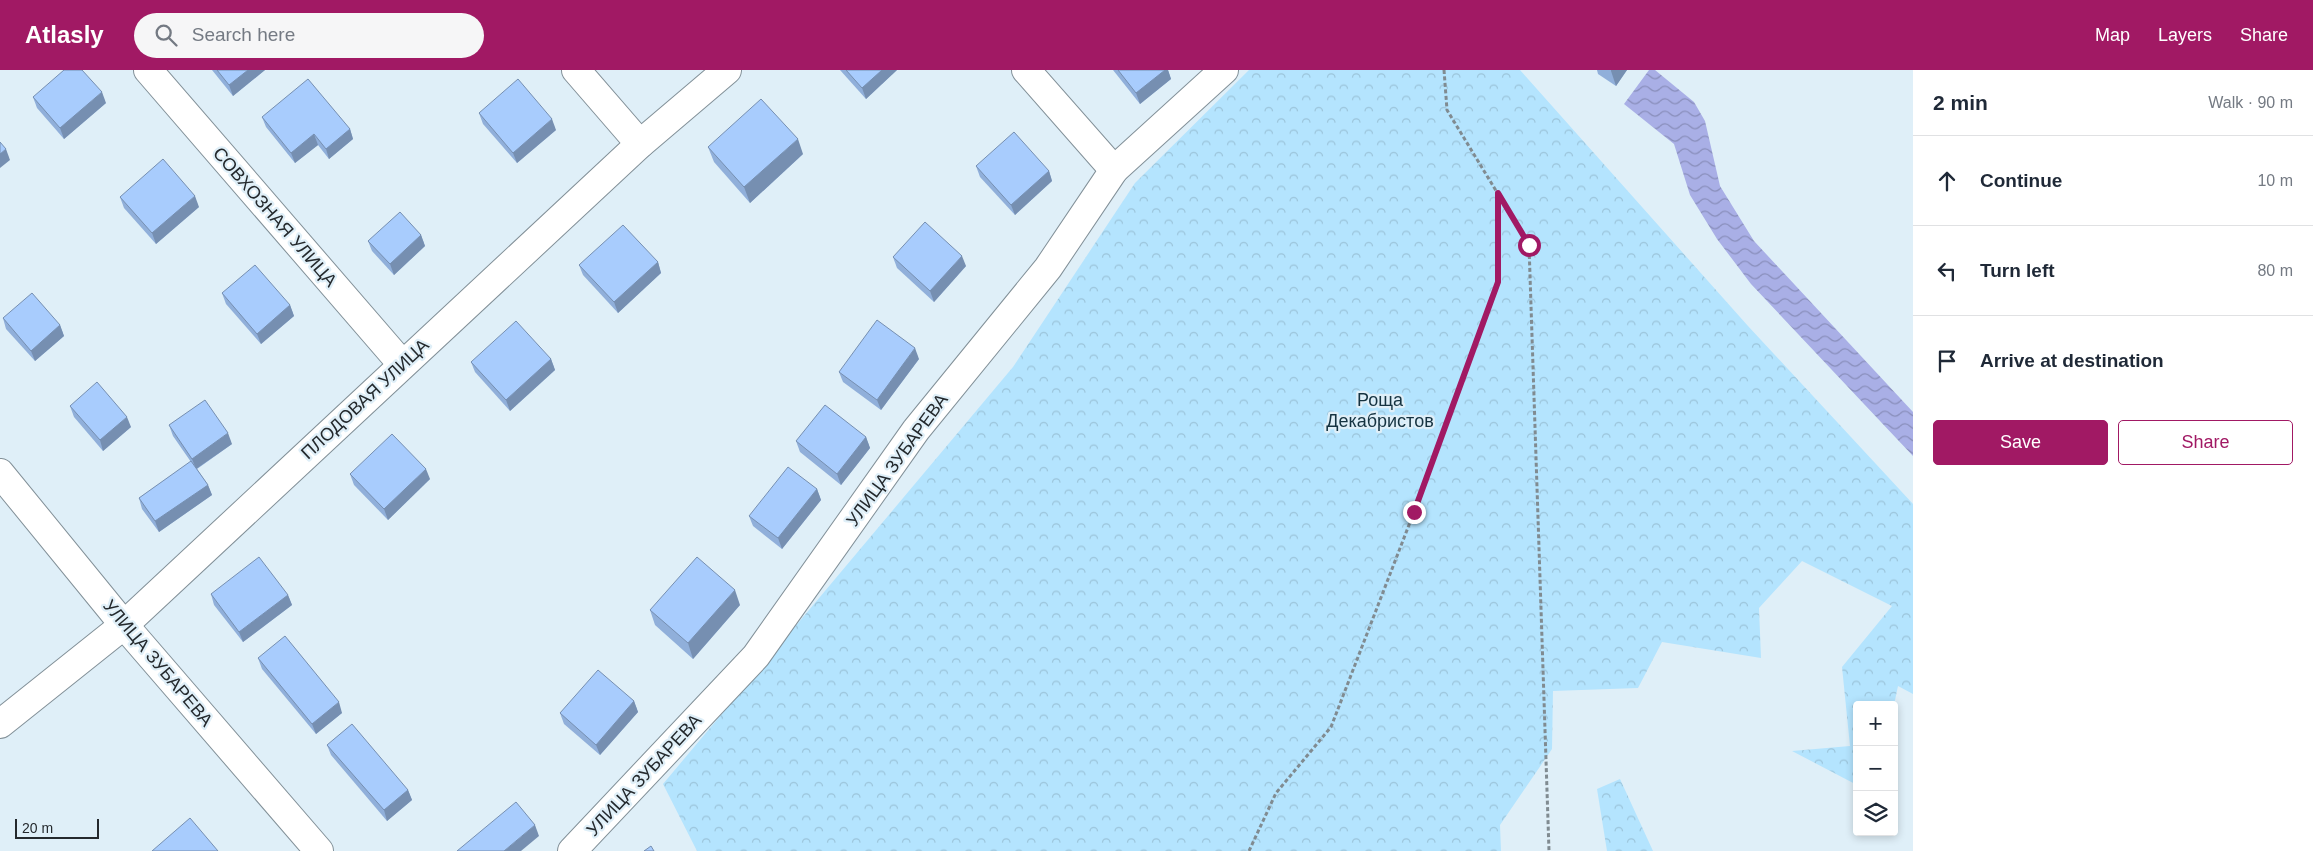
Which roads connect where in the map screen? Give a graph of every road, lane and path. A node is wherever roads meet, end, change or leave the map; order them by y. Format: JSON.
{"nodes":[{"id":1,"x":148,"y":70,"type":"edge"},
{"id":2,"x":576,"y":70,"type":"edge"},
{"id":3,"x":727,"y":70,"type":"edge"},
{"id":4,"x":1026,"y":70,"type":"edge"},
{"id":5,"x":1224,"y":70,"type":"edge"},
{"id":6,"x":1444,"y":70,"type":"edge"},
{"id":7,"x":640,"y":144,"type":"junction"},
{"id":8,"x":1114,"y":170,"type":"junction"},
{"id":9,"x":1498,"y":193,"type":"junction"},
{"id":10,"x":402,"y":364,"type":"junction"},
{"id":11,"x":0,"y":473,"type":"edge"},
{"id":12,"x":124,"y":625,"type":"junction"},
{"id":13,"x":0,"y":724,"type":"edge"},
{"id":14,"x":319,"y":851,"type":"edge"},
{"id":15,"x":572,"y":851,"type":"edge"},
{"id":16,"x":1249,"y":851,"type":"edge"},
{"id":17,"x":1549,"y":851,"type":"edge"}],
"edges":[{"from":1,"to":10,"type":"street","name":"СОВХОЗНАЯ УЛИЦА"},
{"from":2,"to":7,"type":"street"},
{"from":3,"to":7,"type":"street","name":"ПЛОДОВАЯ УЛИЦА"},
{"from":4,"to":8,"type":"street"},
{"from":5,"to":8,"type":"street","name":"УЛИЦА ЗУБАРЕВА"},
{"from":6,"to":9,"type":"path"},
{"from":7,"to":10,"type":"street","name":"ПЛОДОВАЯ УЛИЦА"},
{"from":8,"to":15,"type":"street","name":"УЛИЦА ЗУБАРЕВА"},
{"from":9,"to":16,"type":"path"},
{"from":9,"to":17,"type":"path"},
{"from":10,"to":12,"type":"street","name":"ПЛОДОВАЯ УЛИЦА"},
{"from":11,"to":12,"type":"street","name":"УЛИЦА ЗУБАРЕВА"},
{"from":12,"to":13,"type":"street","name":"ПЛОДОВАЯ УЛИЦА"},
{"from":12,"to":14,"type":"street","name":"УЛИЦА ЗУБАРЕВА"}]}
